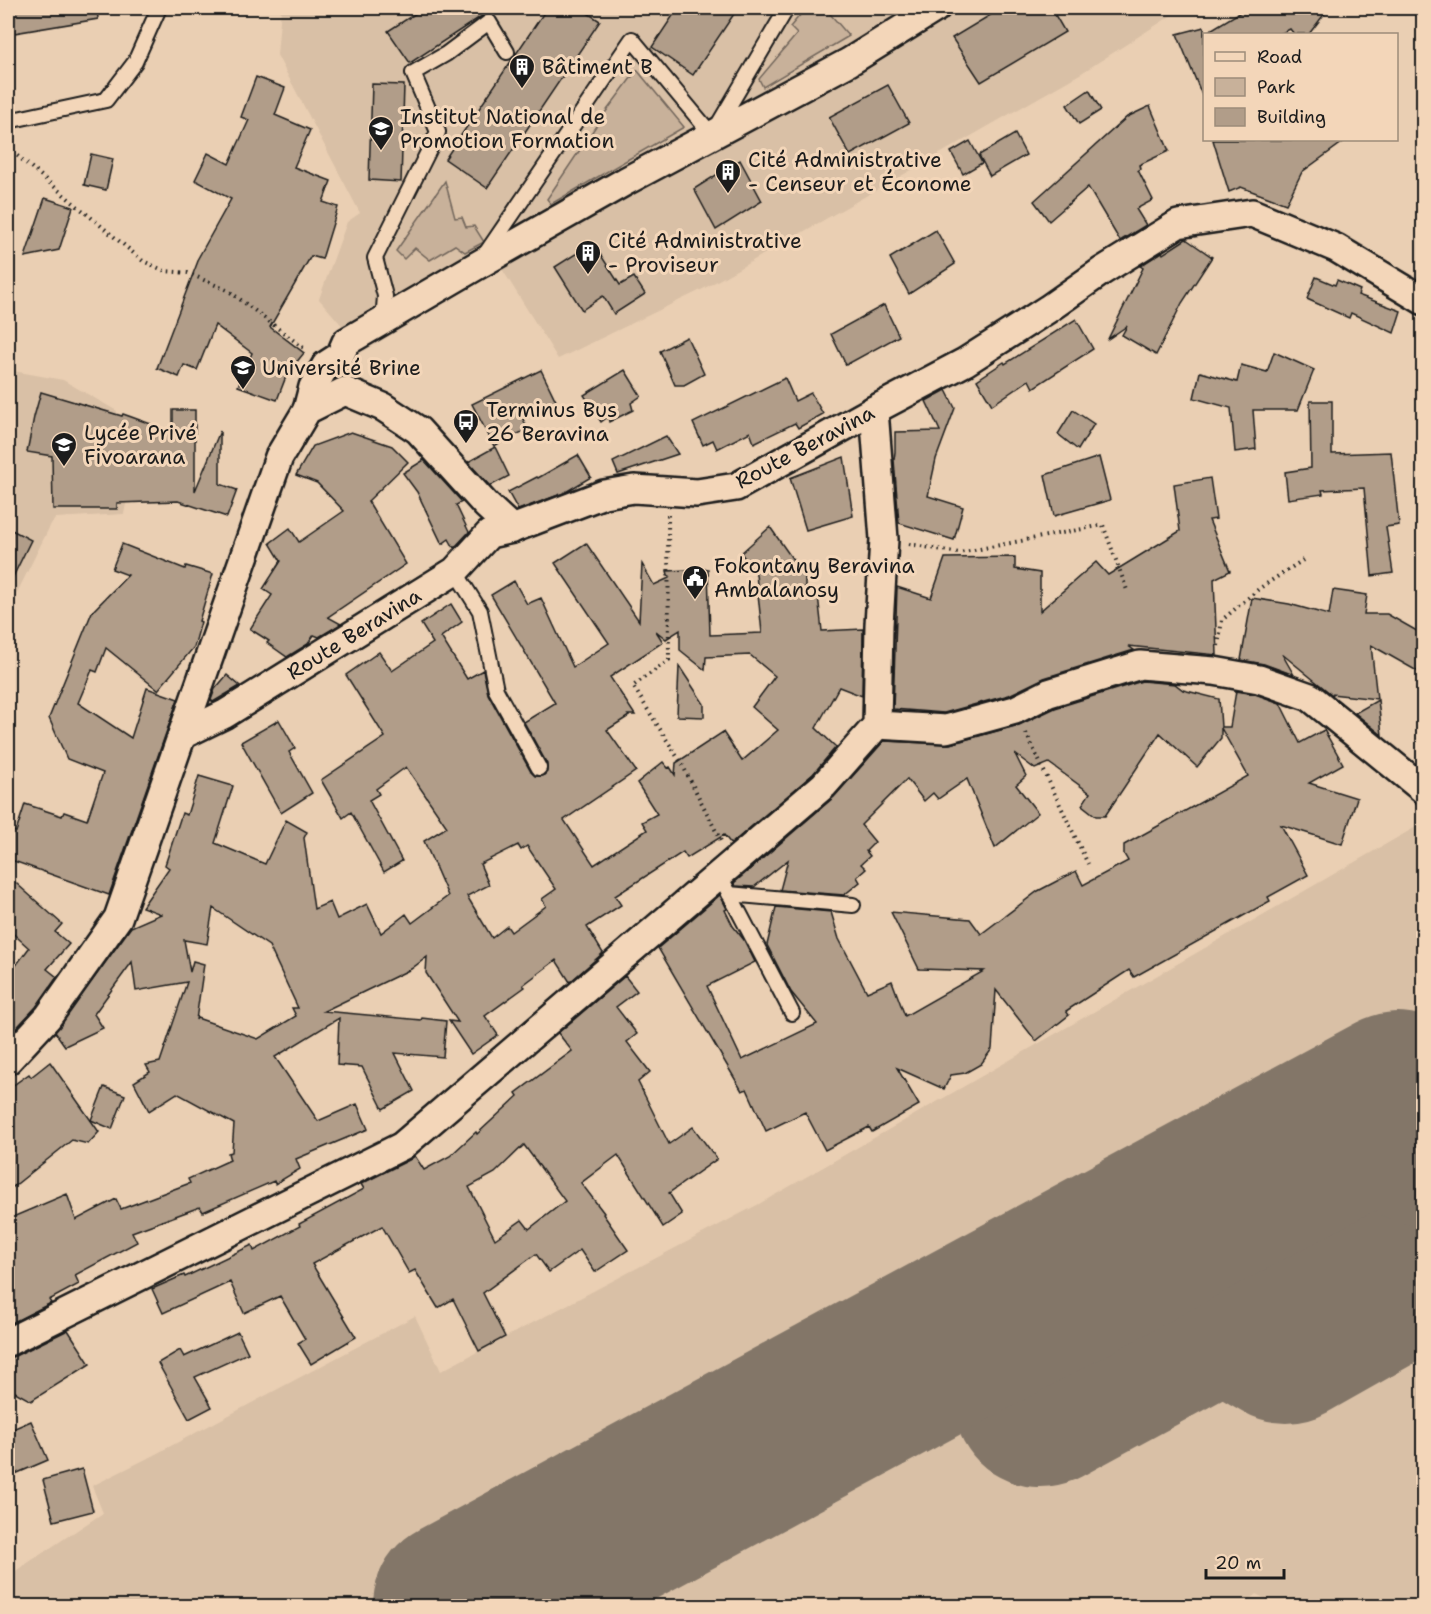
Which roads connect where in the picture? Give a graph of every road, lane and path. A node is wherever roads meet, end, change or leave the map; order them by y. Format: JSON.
{"nodes":[{"id":1,"x":159,"y":8,"type":"edge"},
{"id":2,"x":787,"y":8,"type":"edge"},
{"id":3,"x":936,"y":8,"type":"edge"},
{"id":4,"x":507,"y":52,"type":"dead end"},
{"id":5,"x":8,"y":121,"type":"edge"},
{"id":6,"x":712,"y":135,"type":"junction"},
{"id":7,"x":8,"y":148,"type":"edge"},
{"id":8,"x":478,"y":265,"type":"junction"},
{"id":9,"x":1424,"y":301,"type":"edge"},
{"id":10,"x":384,"y":321,"type":"junction"},
{"id":11,"x":304,"y":348,"type":"dead end"},
{"id":12,"x":306,"y":410,"type":"junction"},
{"id":13,"x":874,"y":410,"type":"junction"},
{"id":14,"x":668,"y":490,"type":"junction"},
{"id":15,"x":512,"y":529,"type":"junction"},
{"id":16,"x":884,"y":539,"type":"junction"},
{"id":17,"x":1303,"y":560,"type":"dead end"},
{"id":18,"x":455,"y":571,"type":"junction"},
{"id":19,"x":1127,"y":590,"type":"dead end"},
{"id":20,"x":1214,"y":671,"type":"junction"},
{"id":21,"x":1015,"y":710,"type":"junction"},
{"id":22,"x":877,"y":725,"type":"junction"},
{"id":23,"x":182,"y":735,"type":"junction"},
{"id":24,"x":539,"y":768,"type":"dead end"},
{"id":25,"x":1424,"y":790,"type":"edge"},
{"id":26,"x":1088,"y":864,"type":"dead end"},
{"id":27,"x":727,"y":877,"type":"junction"},
{"id":28,"x":853,"y":905,"type":"dead end"},
{"id":29,"x":792,"y":1013,"type":"dead end"},
{"id":30,"x":8,"y":1060,"type":"edge"},
{"id":31,"x":8,"y":1342,"type":"edge"}],
"edges":[{"from":1,"to":5,"type":"lane"},
{"from":2,"to":6,"type":"lane"},
{"from":3,"to":6,"type":"street"},
{"from":4,"to":10,"type":"lane"},
{"from":6,"to":8,"type":"street"},
{"from":6,"to":8,"type":"lane"},
{"from":7,"to":11,"type":"path"},
{"from":8,"to":10,"type":"street"},
{"from":9,"to":13,"type":"street","name":"Route Beravina"},
{"from":10,"to":12,"type":"street"},
{"from":12,"to":15,"type":"street"},
{"from":12,"to":23,"type":"street"},
{"from":13,"to":14,"type":"street","name":"Route Beravina"},
{"from":13,"to":16,"type":"street"},
{"from":14,"to":15,"type":"street","name":"Route Beravina"},
{"from":14,"to":27,"type":"path"},
{"from":15,"to":18,"type":"street","name":"Route Beravina"},
{"from":16,"to":19,"type":"path"},
{"from":16,"to":22,"type":"street"},
{"from":17,"to":20,"type":"path"},
{"from":18,"to":23,"type":"street","name":"Route Beravina"},
{"from":18,"to":24,"type":"lane"},
{"from":20,"to":21,"type":"street"},
{"from":20,"to":25,"type":"street"},
{"from":21,"to":22,"type":"street"},
{"from":21,"to":26,"type":"path"},
{"from":22,"to":27,"type":"street"},
{"from":23,"to":30,"type":"street"},
{"from":27,"to":28,"type":"lane"},
{"from":27,"to":29,"type":"lane"},
{"from":27,"to":31,"type":"street"}]}
